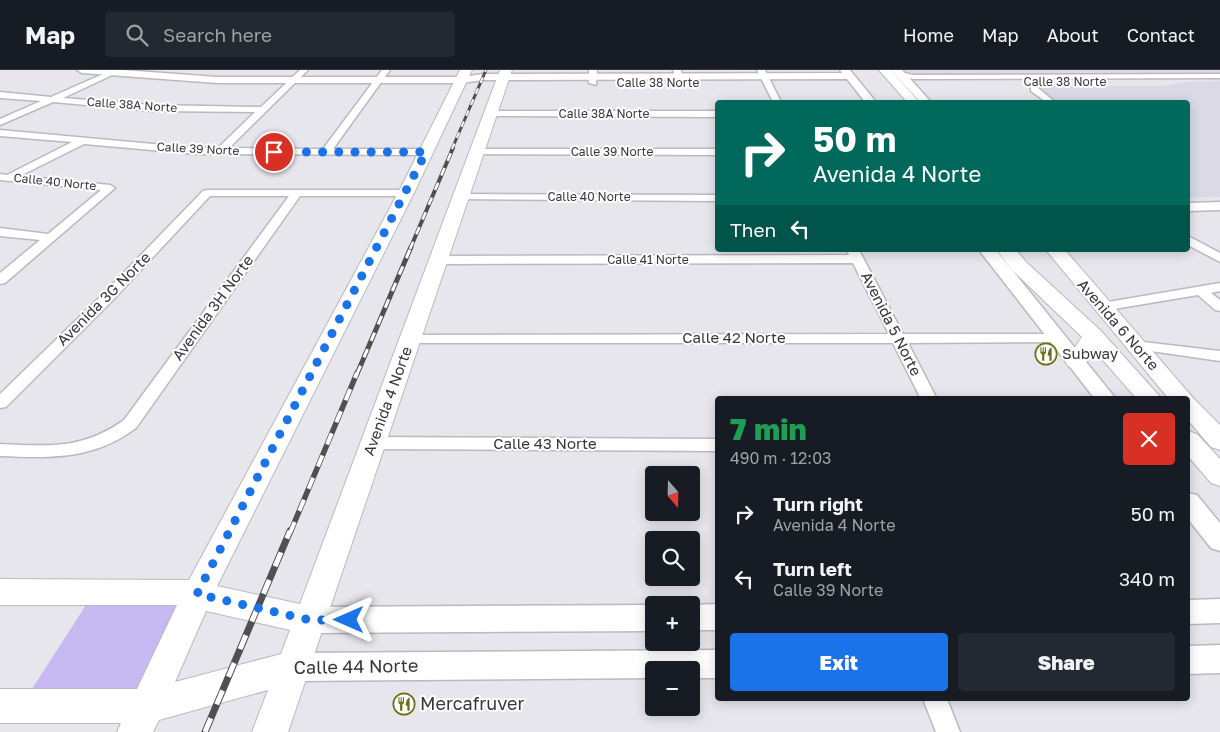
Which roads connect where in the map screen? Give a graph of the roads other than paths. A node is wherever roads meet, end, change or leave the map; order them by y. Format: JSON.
{"nodes":[{"id":1,"x":82,"y":70,"type":"edge"},
{"id":2,"x":304,"y":70,"type":"edge"},
{"id":3,"x":386,"y":70,"type":"edge"},
{"id":4,"x":873,"y":70,"type":"edge"},
{"id":5,"x":885,"y":70,"type":"edge"},
{"id":6,"x":116,"y":71,"type":"edge"},
{"id":7,"x":897,"y":72,"type":"edge"},
{"id":8,"x":464,"y":75,"type":"edge"},
{"id":9,"x":679,"y":76,"type":"edge"},
{"id":10,"x":764,"y":76,"type":"edge"},
{"id":11,"x":849,"y":76,"type":"edge"},
{"id":12,"x":1220,"y":76,"type":"edge"},
{"id":13,"x":503,"y":77,"type":"edge"},
{"id":14,"x":593,"y":77,"type":"edge"},
{"id":15,"x":1039,"y":79,"type":"junction"},
{"id":16,"x":1058,"y":79,"type":"junction"},
{"id":17,"x":295,"y":80,"type":"junction"},
{"id":18,"x":380,"y":80,"type":"junction"},
{"id":19,"x":1220,"y":81,"type":"edge"},
{"id":20,"x":911,"y":87,"type":"junction"},
{"id":21,"x":1034,"y":89,"type":"dead end"},
{"id":22,"x":0,"y":95,"type":"edge"},
{"id":23,"x":52,"y":99,"type":"junction"},
{"id":24,"x":776,"y":100,"type":"edge"},
{"id":25,"x":868,"y":100,"type":"edge"},
{"id":26,"x":898,"y":100,"type":"edge"},
{"id":27,"x":911,"y":100,"type":"edge"},
{"id":28,"x":924,"y":100,"type":"edge"},
{"id":29,"x":1048,"y":100,"type":"edge"},
{"id":30,"x":264,"y":110,"type":"junction"},
{"id":31,"x":490,"y":114,"type":"junction"},
{"id":32,"x":715,"y":114,"type":"edge"},
{"id":33,"x":0,"y":122,"type":"edge"},
{"id":34,"x":0,"y":133,"type":"edge"},
{"id":35,"x":82,"y":141,"type":"junction"},
{"id":36,"x":220,"y":151,"type":"junction"},
{"id":37,"x":326,"y":152,"type":"junction"},
{"id":38,"x":426,"y":152,"type":"junction"},
{"id":39,"x":476,"y":152,"type":"junction"},
{"id":40,"x":715,"y":152,"type":"edge"},
{"id":41,"x":4,"y":177,"type":"edge"},
{"id":42,"x":297,"y":193,"type":"junction"},
{"id":43,"x":406,"y":193,"type":"junction"},
{"id":44,"x":461,"y":197,"type":"junction"},
{"id":45,"x":1220,"y":197,"type":"edge"},
{"id":46,"x":715,"y":198,"type":"edge"},
{"id":47,"x":1190,"y":198,"type":"edge"},
{"id":48,"x":1220,"y":206,"type":"edge"},
{"id":49,"x":1190,"y":207,"type":"edge"},
{"id":50,"x":0,"y":232,"type":"edge"},
{"id":51,"x":51,"y":238,"type":"junction"},
{"id":52,"x":1190,"y":241,"type":"edge"},
{"id":53,"x":989,"y":252,"type":"edge"},
{"id":54,"x":1008,"y":252,"type":"edge"},
{"id":55,"x":1057,"y":252,"type":"edge"},
{"id":56,"x":856,"y":254,"type":"edge"},
{"id":57,"x":1220,"y":258,"type":"edge"},
{"id":58,"x":438,"y":260,"type":"junction"},
{"id":59,"x":1019,"y":266,"type":"junction"},
{"id":60,"x":1070,"y":268,"type":"junction"},
{"id":61,"x":0,"y":280,"type":"edge"},
{"id":62,"x":1220,"y":287,"type":"edge"},
{"id":63,"x":1200,"y":290,"type":"junction"},
{"id":64,"x":1102,"y":308,"type":"junction"},
{"id":65,"x":1220,"y":308,"type":"edge"},
{"id":66,"x":1093,"y":336,"type":"junction"},
{"id":67,"x":899,"y":338,"type":"junction"},
{"id":68,"x":1058,"y":338,"type":"junction"},
{"id":69,"x":411,"y":339,"type":"junction"},
{"id":70,"x":1135,"y":345,"type":"junction"},
{"id":71,"x":1220,"y":356,"type":"edge"},
{"id":72,"x":1076,"y":361,"type":"junction"},
{"id":73,"x":928,"y":396,"type":"edge"},
{"id":74,"x":1104,"y":396,"type":"edge"},
{"id":75,"x":1147,"y":396,"type":"edge"},
{"id":76,"x":1179,"y":396,"type":"edge"},
{"id":77,"x":0,"y":402,"type":"edge"},
{"id":78,"x":1190,"y":407,"type":"edge"},
{"id":79,"x":1220,"y":441,"type":"edge"},
{"id":80,"x":1190,"y":442,"type":"edge"},
{"id":81,"x":372,"y":443,"type":"junction"},
{"id":82,"x":715,"y":445,"type":"edge"},
{"id":83,"x":0,"y":450,"type":"edge"},
{"id":84,"x":1220,"y":476,"type":"edge"},
{"id":85,"x":1190,"y":504,"type":"edge"},
{"id":86,"x":1220,"y":541,"type":"edge"},
{"id":87,"x":0,"y":592,"type":"edge"},
{"id":88,"x":197,"y":594,"type":"junction"},
{"id":89,"x":1220,"y":611,"type":"edge"},
{"id":90,"x":1190,"y":612,"type":"edge"},
{"id":91,"x":700,"y":617,"type":"edge"},
{"id":92,"x":715,"y":617,"type":"edge"},
{"id":93,"x":645,"y":618,"type":"edge"},
{"id":94,"x":310,"y":620,"type":"junction"},
{"id":95,"x":1220,"y":659,"type":"edge"},
{"id":96,"x":1190,"y":660,"type":"edge"},
{"id":97,"x":715,"y":664,"type":"edge"},
{"id":98,"x":293,"y":667,"type":"junction"},
{"id":99,"x":936,"y":701,"type":"edge"},
{"id":100,"x":0,"y":706,"type":"edge"},
{"id":101,"x":141,"y":719,"type":"edge"},
{"id":102,"x":270,"y":732,"type":"edge"},
{"id":103,"x":948,"y":732,"type":"edge"}],
"edges":[{"from":1,"to":6,"type":"street","name":"Calle 38 Norte"},
{"from":2,"to":17,"type":"street"},
{"from":3,"to":18,"type":"street"},
{"from":4,"to":26,"type":"main road"},
{"from":5,"to":27,"type":"main road"},
{"from":6,"to":17,"type":"street","name":"Calle 38 Norte"},
{"from":6,"to":23,"type":"street"},
{"from":7,"to":15,"type":"street","name":"Calle 38 Norte"},
{"from":7,"to":20,"type":"street"},
{"from":8,"to":13,"type":"street","name":"Calle 38 Norte"},
{"from":8,"to":18,"type":"street","name":"Calle 38 Norte"},
{"from":8,"to":38,"type":"main road"},
{"from":9,"to":10,"type":"street","name":"Calle 38 Norte"},
{"from":9,"to":14,"type":"street","name":"Calle 38 Norte"},
{"from":10,"to":11,"type":"street","name":"Calle 38 Norte"},
{"from":10,"to":24,"type":"street"},
{"from":11,"to":25,"type":"street"},
{"from":12,"to":16,"type":"street","name":"Calle 38 Norte"},
{"from":13,"to":14,"type":"street","name":"Calle 38 Norte"},
{"from":13,"to":31,"type":"main road","name":"Avenida 4 Norte"},
{"from":15,"to":16,"type":"street","name":"Calle 38 Norte"},
{"from":15,"to":20,"type":"street","name":"Calle 38 Norte"},
{"from":16,"to":19,"type":"street","name":"Calle 38 Norte"},
{"from":17,"to":18,"type":"street","name":"Calle 38 Norte"},
{"from":17,"to":30,"type":"street"},
{"from":18,"to":37,"type":"street"},
{"from":20,"to":28,"type":"street"},
{"from":21,"to":29,"type":"street"},
{"from":22,"to":23,"type":"street","name":"Calle 38A Norte"},
{"from":23,"to":30,"type":"street","name":"Calle 38A Norte"},
{"from":23,"to":33,"type":"street"},
{"from":30,"to":36,"type":"street"},
{"from":31,"to":32,"type":"street","name":"Calle 38A Norte"},
{"from":31,"to":39,"type":"main road","name":"Avenida 4 Norte"},
{"from":34,"to":35,"type":"street","name":"Calle 39 Norte"},
{"from":35,"to":36,"type":"street","name":"Calle 39 Norte"},
{"from":35,"to":41,"type":"street"},
{"from":36,"to":37,"type":"street","name":"Calle 39 Norte"},
{"from":37,"to":38,"type":"street","name":"Calle 39 Norte"},
{"from":38,"to":43,"type":"main road"},
{"from":39,"to":40,"type":"street","name":"Calle 39 Norte"},
{"from":39,"to":44,"type":"main road","name":"Avenida 4 Norte"},
{"from":41,"to":51,"type":"street","name":"Calle 40 Norte"},
{"from":42,"to":43,"type":"street"},
{"from":42,"to":77,"type":"street","name":"Avenida 3G Norte"},
{"from":42,"to":83,"type":"street","name":"Avenida 3H Norte"},
{"from":43,"to":88,"type":"main road"},
{"from":44,"to":46,"type":"street","name":"Calle 40 Norte"},
{"from":44,"to":58,"type":"main road","name":"Avenida 4 Norte"},
{"from":45,"to":47,"type":"street"},
{"from":48,"to":49,"type":"street"},
{"from":50,"to":51,"type":"street"},
{"from":51,"to":61,"type":"street"},
{"from":52,"to":57,"type":"street"},
{"from":53,"to":68,"type":"street"},
{"from":54,"to":59,"type":"main road","name":"Avenida 6 Norte"},
{"from":55,"to":60,"type":"main road","name":"Avenida 6 Norte"},
{"from":56,"to":58,"type":"street","name":"Calle 41 Norte"},
{"from":56,"to":67,"type":"street","name":"Avenida 5 Norte"},
{"from":58,"to":69,"type":"main road","name":"Avenida 4 Norte"},
{"from":59,"to":60,"type":"main road"},
{"from":59,"to":66,"type":"main road","name":"Avenida 6 Norte"},
{"from":60,"to":64,"type":"main road","name":"Avenida 6 Norte"},
{"from":62,"to":63,"type":"street"},
{"from":63,"to":64,"type":"street"},
{"from":63,"to":65,"type":"street"},
{"from":64,"to":70,"type":"main road","name":"Avenida 6 Norte"},
{"from":66,"to":72,"type":"main road"},
{"from":66,"to":75,"type":"main road","name":"Avenida 6 Norte"},
{"from":67,"to":68,"type":"street","name":"Calle 42 Norte"},
{"from":67,"to":69,"type":"street","name":"Calle 42 Norte"},
{"from":67,"to":73,"type":"street","name":"Avenida 5 Norte"},
{"from":68,"to":72,"type":"street"},
{"from":69,"to":81,"type":"main road","name":"Avenida 4 Norte"},
{"from":70,"to":71,"type":"street"},
{"from":70,"to":76,"type":"main road","name":"Avenida 6 Norte"},
{"from":72,"to":74,"type":"street"},
{"from":78,"to":79,"type":"main road"},
{"from":80,"to":84,"type":"main road"},
{"from":81,"to":82,"type":"street","name":"Calle 43 Norte"},
{"from":81,"to":94,"type":"main road","name":"Avenida 4 Norte"},
{"from":85,"to":86,"type":"street"},
{"from":87,"to":88,"type":"main road"},
{"from":88,"to":94,"type":"main road"},
{"from":88,"to":101,"type":"main road"},
{"from":89,"to":90,"type":"street"},
{"from":91,"to":92,"type":"street"},
{"from":93,"to":94,"type":"street"},
{"from":94,"to":98,"type":"main road","name":"Avenida 4 Norte"},
{"from":95,"to":96,"type":"street"},
{"from":97,"to":98,"type":"street","name":"Calle 44 Norte"},
{"from":98,"to":101,"type":"main road","name":"Calle 44 Norte"},
{"from":98,"to":102,"type":"main road","name":"Avenida 4 Norte"},
{"from":99,"to":103,"type":"street"},
{"from":100,"to":101,"type":"main road","name":"Calle 44 Norte"}]}
